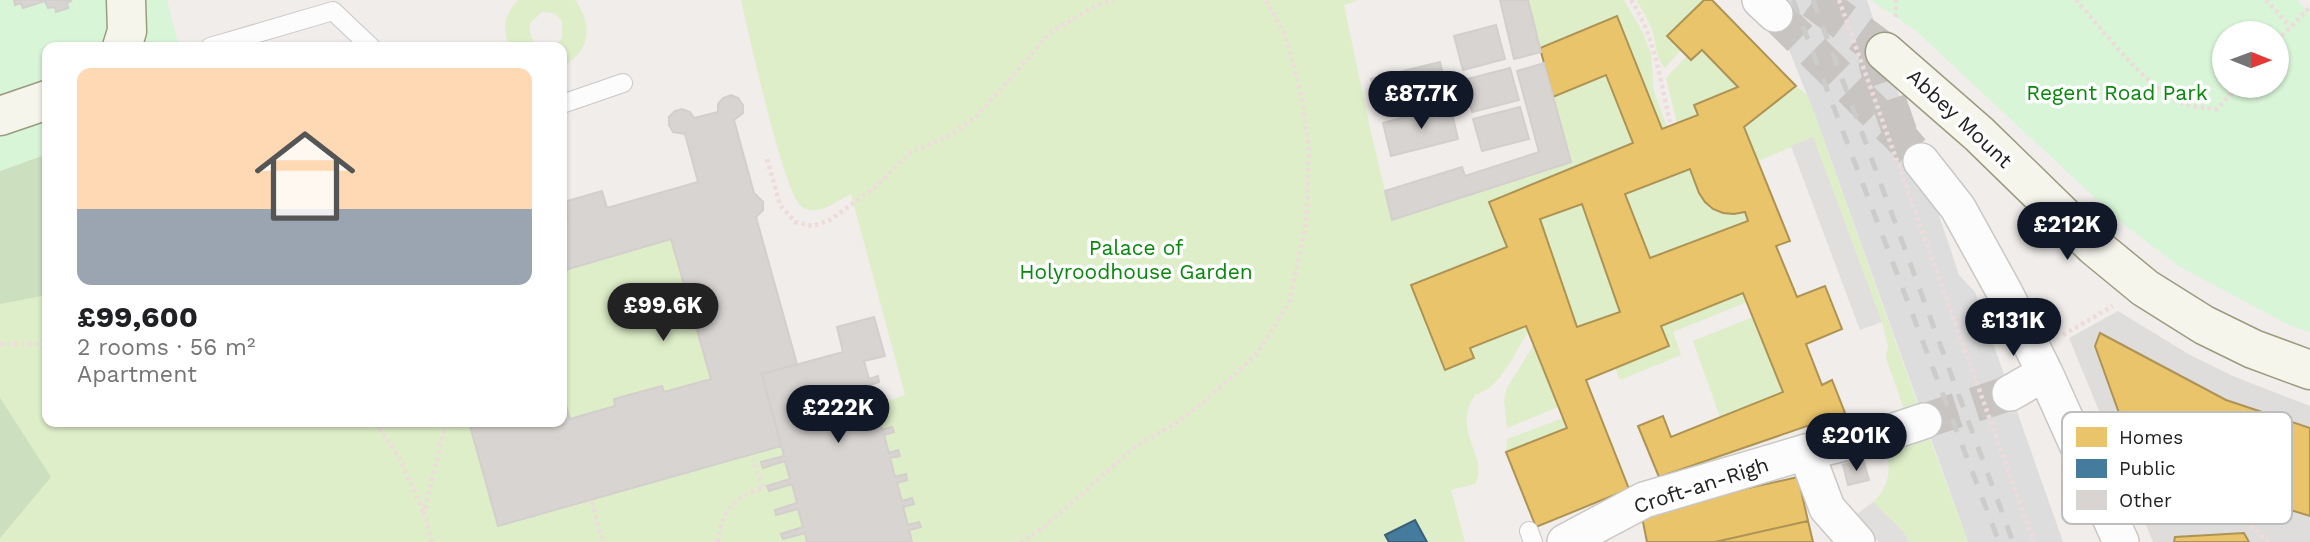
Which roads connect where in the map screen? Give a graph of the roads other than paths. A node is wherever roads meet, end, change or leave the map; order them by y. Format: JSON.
{"nodes":[{"id":1,"x":125,"y":0,"type":"edge"},
{"id":2,"x":123,"y":42,"type":"edge"},
{"id":3,"x":228,"y":42,"type":"edge"},
{"id":4,"x":366,"y":42,"type":"edge"},
{"id":5,"x":1885,"y":52,"type":"tunnel mouth"},
{"id":6,"x":623,"y":83,"type":"dead end"},
{"id":7,"x":42,"y":102,"type":"edge"},
{"id":8,"x":567,"y":102,"type":"edge"},
{"id":9,"x":0,"y":116,"type":"edge"},
{"id":10,"x":1921,"y":161,"type":"tunnel mouth"},
{"id":11,"x":2040,"y":362,"type":"junction"},
{"id":12,"x":2310,"y":370,"type":"edge"},
{"id":13,"x":2010,"y":393,"type":"tunnel mouth"},
{"id":14,"x":2062,"y":412,"type":"edge"},
{"id":15,"x":1924,"y":421,"type":"tunnel mouth"},
{"id":16,"x":1805,"y":452,"type":"junction"},
{"id":17,"x":2113,"y":524,"type":"edge"},
{"id":18,"x":1565,"y":542,"type":"edge"},
{"id":19,"x":1857,"y":542,"type":"edge"},
{"id":20,"x":2121,"y":542,"type":"edge"}],
"edges":[{"from":1,"to":2,"type":"street"},
{"from":3,"to":4,"type":"lane"},
{"from":5,"to":12,"type":"street","name":"Abbey Mount"},
{"from":6,"to":8,"type":"lane"},
{"from":7,"to":9,"type":"street"},
{"from":10,"to":11,"type":"street"},
{"from":11,"to":13,"type":"street"},
{"from":11,"to":14,"type":"street"},
{"from":15,"to":16,"type":"street","name":"Croft-an-Righ"},
{"from":16,"to":18,"type":"street","name":"Croft-an-Righ"},
{"from":16,"to":19,"type":"street"},
{"from":17,"to":20,"type":"street"}]}
